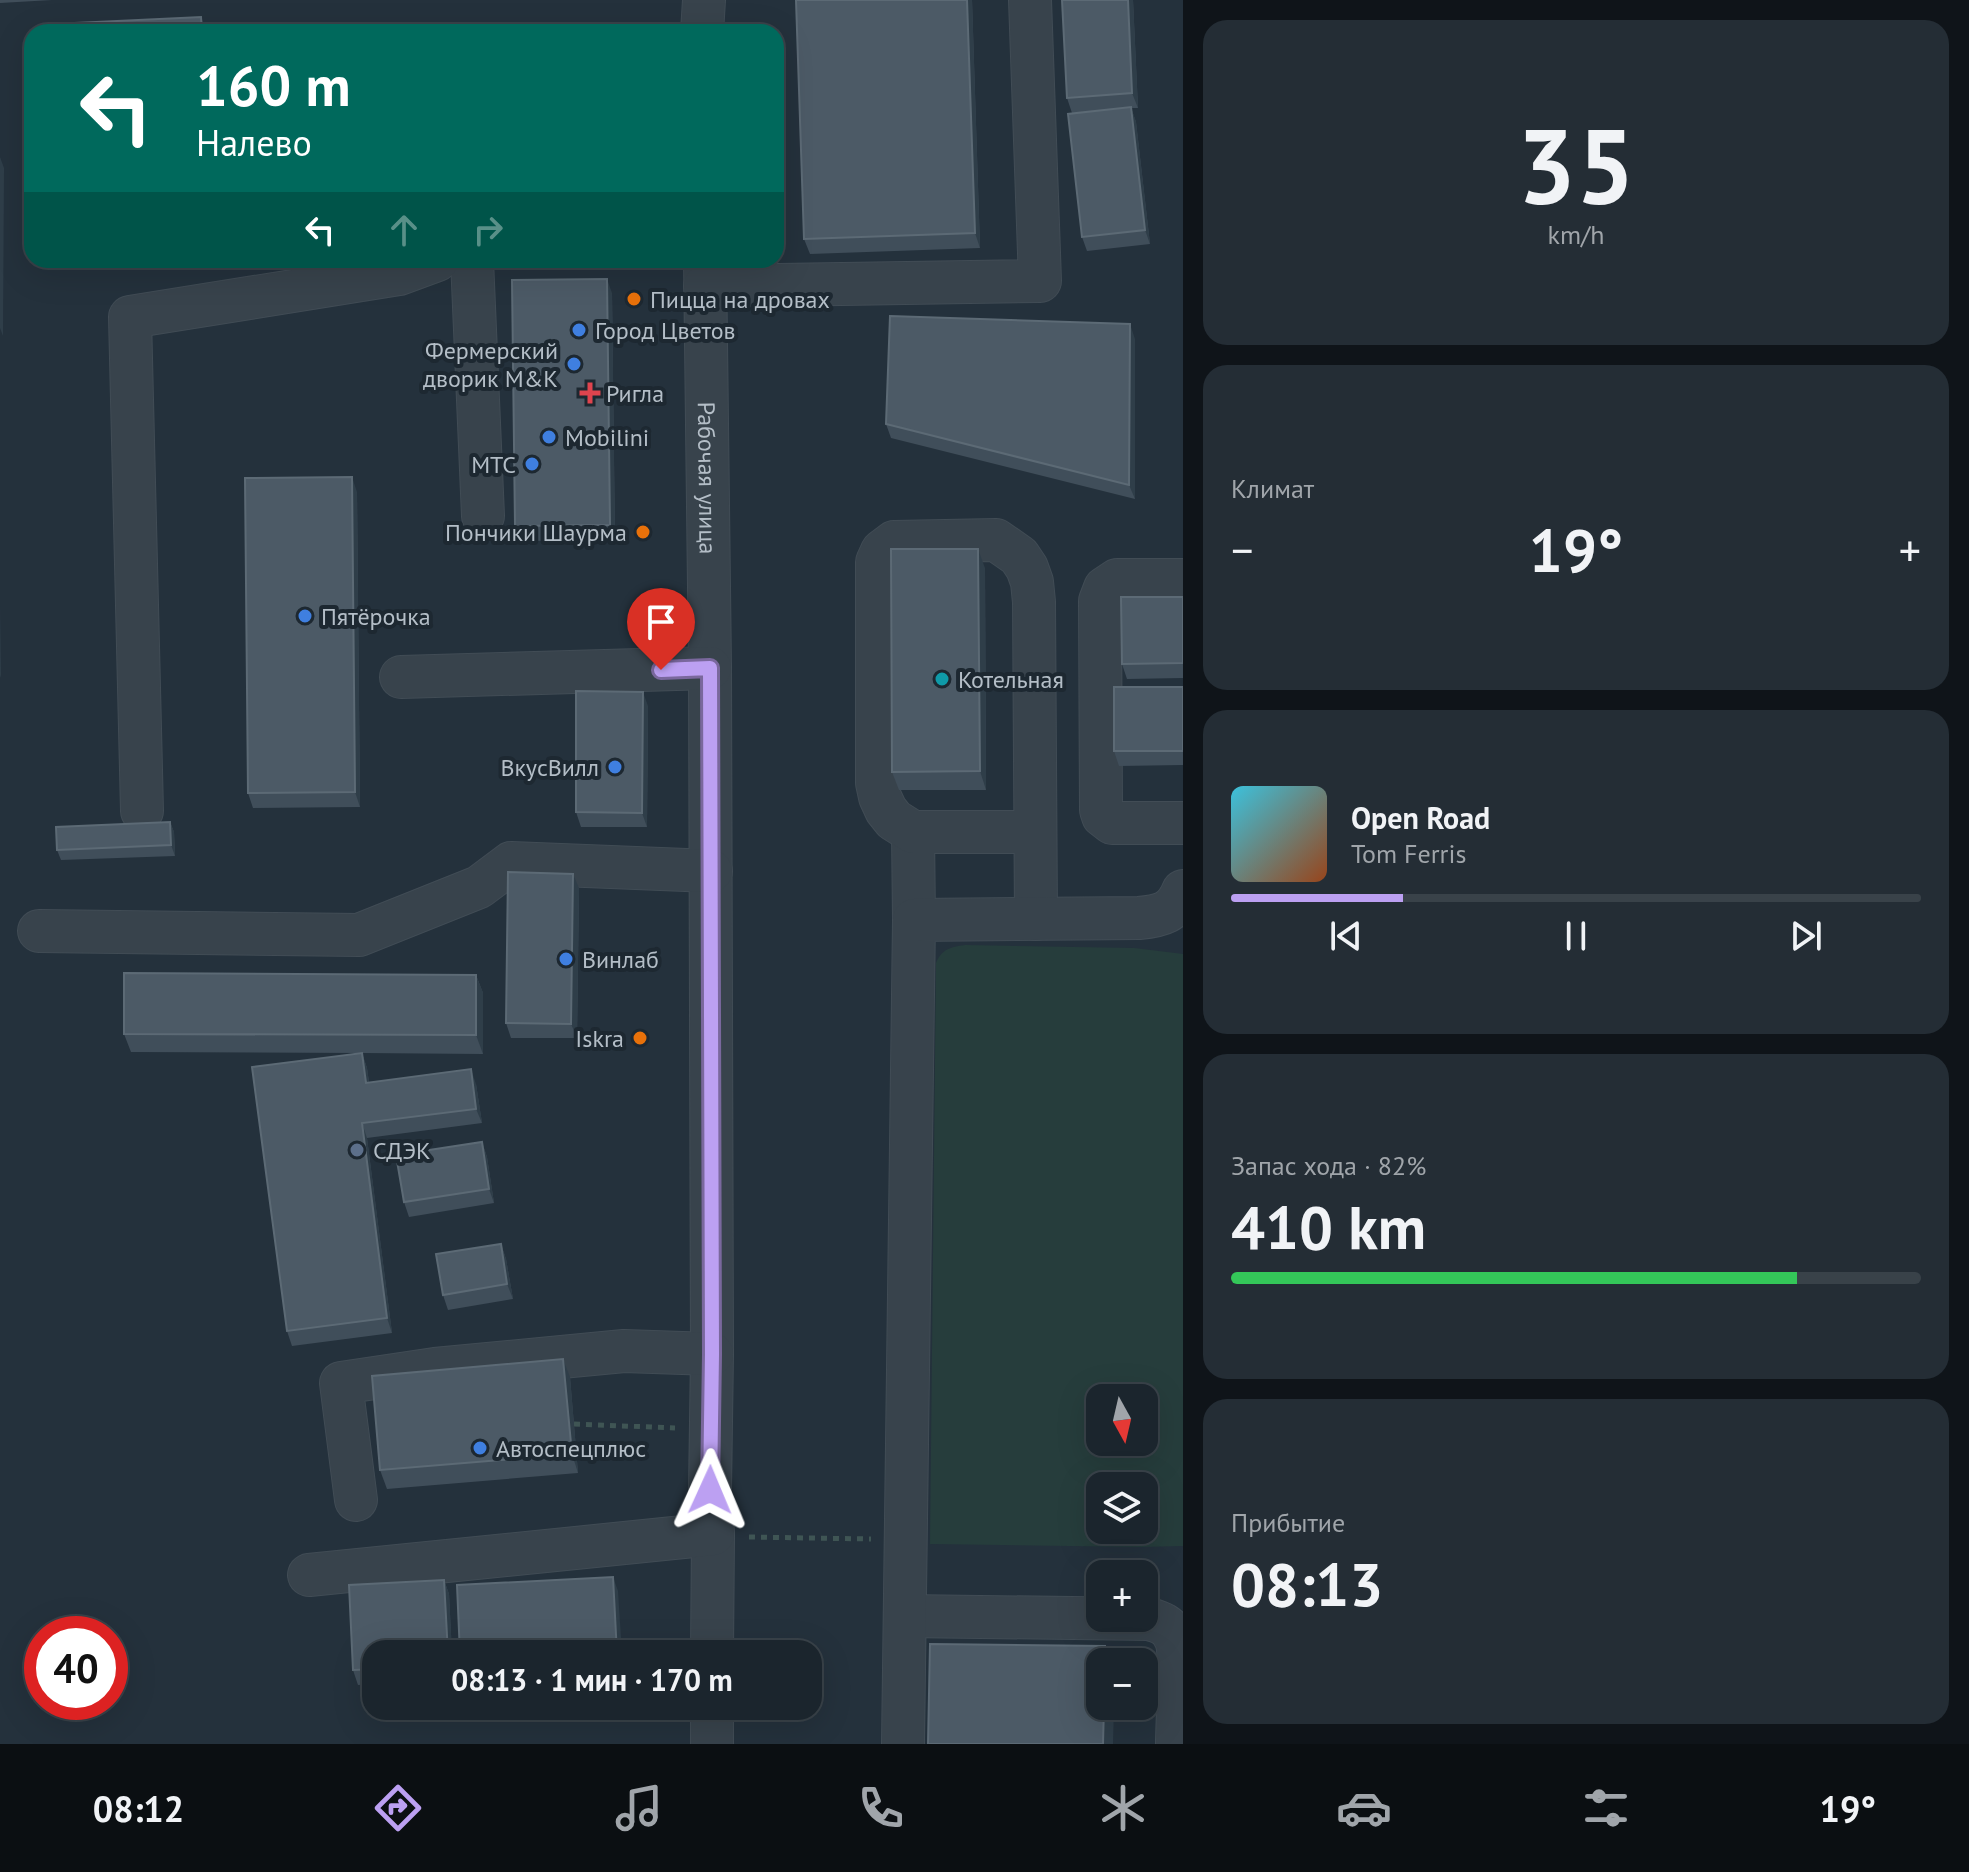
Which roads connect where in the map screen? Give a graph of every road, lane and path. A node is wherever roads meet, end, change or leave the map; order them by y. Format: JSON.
{"nodes":[{"id":1,"x":704,"y":0,"type":"edge"},
{"id":2,"x":1030,"y":0,"type":"edge"},
{"id":3,"x":702,"y":24,"type":"edge"},
{"id":4,"x":393,"y":268,"type":"edge"},
{"id":5,"x":472,"y":268,"type":"edge"},
{"id":6,"x":705,"y":273,"type":"edge"},
{"id":7,"x":483,"y":516,"type":"dead end"},
{"id":8,"x":1183,"y":580,"type":"edge"},
{"id":9,"x":710,"y":668,"type":"junction"},
{"id":10,"x":401,"y":677,"type":"dead end"},
{"id":11,"x":142,"y":811,"type":"dead end"},
{"id":12,"x":1183,"y":823,"type":"edge"},
{"id":13,"x":913,"y":832,"type":"junction"},
{"id":14,"x":1035,"y":832,"type":"junction"},
{"id":15,"x":711,"y":871,"type":"junction"},
{"id":16,"x":1183,"y":891,"type":"edge"},
{"id":17,"x":1036,"y":919,"type":"junction"},
{"id":18,"x":914,"y":920,"type":"junction"},
{"id":19,"x":39,"y":931,"type":"dead end"},
{"id":20,"x":712,"y":1354,"type":"junction"},
{"id":21,"x":574,"y":1424,"type":"dead end"},
{"id":22,"x":684,"y":1428,"type":"dead end"},
{"id":23,"x":356,"y":1500,"type":"dead end"},
{"id":24,"x":726,"y":1535,"type":"junction"},
{"id":25,"x":905,"y":1540,"type":"junction"},
{"id":26,"x":309,"y":1575,"type":"dead end"},
{"id":27,"x":905,"y":1616,"type":"junction"},
{"id":28,"x":714,"y":1640,"type":"edge"},
{"id":29,"x":1180,"y":1668,"type":"edge"},
{"id":30,"x":712,"y":1720,"type":"edge"},
{"id":31,"x":712,"y":1744,"type":"edge"},
{"id":32,"x":903,"y":1744,"type":"edge"},
{"id":33,"x":1177,"y":1744,"type":"edge"}],
"edges":[{"from":1,"to":3,"type":"street"},
{"from":2,"to":6,"type":"street"},
{"from":4,"to":11,"type":"street"},
{"from":5,"to":7,"type":"street"},
{"from":6,"to":9,"type":"street","name":"Рабочая улица"},
{"from":8,"to":12,"type":"street"},
{"from":9,"to":10,"type":"street"},
{"from":9,"to":15,"type":"street","name":"Рабочая улица"},
{"from":13,"to":14,"type":"street"},
{"from":13,"to":14,"type":"street"},
{"from":13,"to":18,"type":"street"},
{"from":14,"to":17,"type":"street"},
{"from":15,"to":19,"type":"street"},
{"from":15,"to":20,"type":"street","name":"Рабочая улица"},
{"from":16,"to":17,"type":"street"},
{"from":17,"to":18,"type":"street"},
{"from":18,"to":25,"type":"street"},
{"from":20,"to":23,"type":"street"},
{"from":20,"to":24,"type":"street","name":"Рабочая улица"},
{"from":21,"to":22,"type":"path"},
{"from":24,"to":25,"type":"path"},
{"from":24,"to":26,"type":"street"},
{"from":24,"to":28,"type":"street","name":"Рабочая улица"},
{"from":25,"to":27,"type":"street"},
{"from":27,"to":29,"type":"street"},
{"from":27,"to":32,"type":"street"},
{"from":29,"to":33,"type":"street"},
{"from":30,"to":31,"type":"street"}]}
